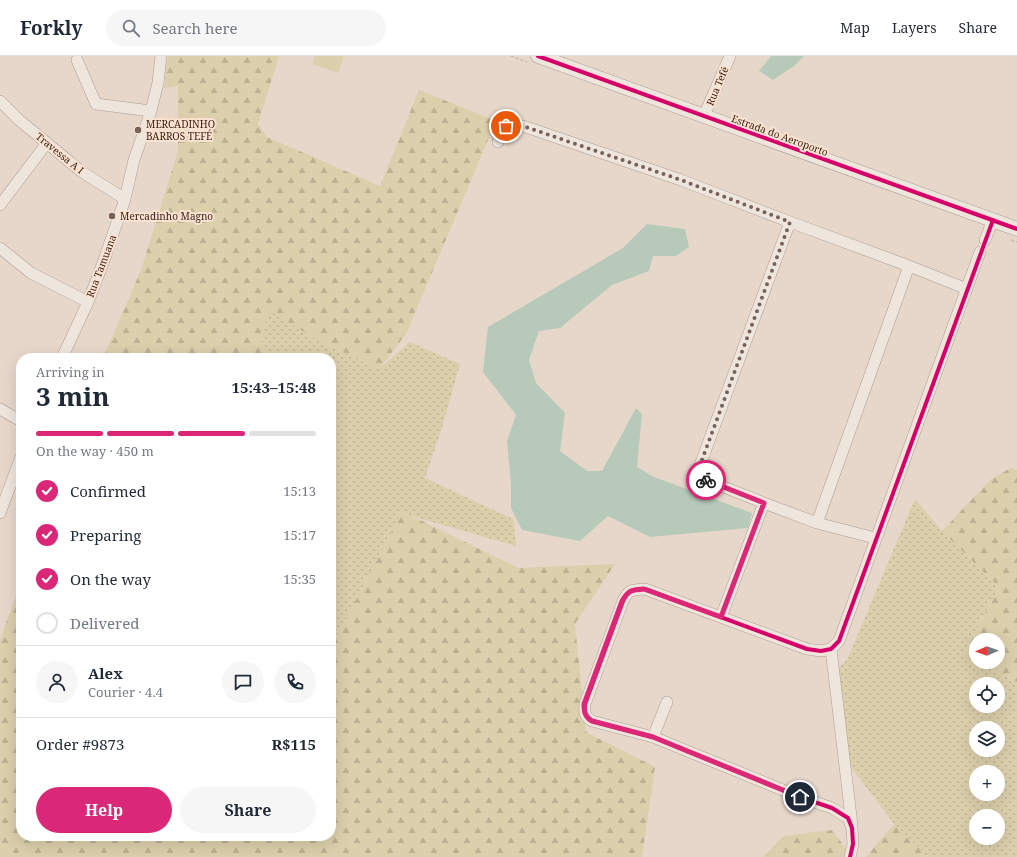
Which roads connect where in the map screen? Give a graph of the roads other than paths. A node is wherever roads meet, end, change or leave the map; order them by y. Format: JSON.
{"nodes":[{"id":1,"x":161,"y":56,"type":"edge"},
{"id":2,"x":538,"y":56,"type":"edge"},
{"id":3,"x":730,"y":56,"type":"edge"},
{"id":4,"x":77,"y":60,"type":"dead end"},
{"id":5,"x":0,"y":101,"type":"edge"},
{"id":6,"x":151,"y":111,"type":"junction"},
{"id":7,"x":704,"y":116,"type":"junction"},
{"id":8,"x":498,"y":142,"type":"dead end"},
{"id":9,"x":47,"y":143,"type":"junction"},
{"id":10,"x":125,"y":199,"type":"junction"},
{"id":11,"x":0,"y":205,"type":"edge"},
{"id":12,"x":993,"y":220,"type":"junction"},
{"id":13,"x":790,"y":222,"type":"junction"},
{"id":14,"x":1017,"y":229,"type":"edge"},
{"id":15,"x":985,"y":240,"type":"dead end"},
{"id":16,"x":0,"y":248,"type":"edge"},
{"id":17,"x":980,"y":252,"type":"dead end"},
{"id":18,"x":909,"y":266,"type":"junction"},
{"id":19,"x":967,"y":289,"type":"junction"},
{"id":20,"x":88,"y":302,"type":"junction"},
{"id":21,"x":64,"y":353,"type":"edge"},
{"id":22,"x":0,"y":409,"type":"edge"},
{"id":23,"x":16,"y":418,"type":"edge"},
{"id":24,"x":16,"y":470,"type":"edge"},
{"id":25,"x":764,"y":503,"type":"junction"},
{"id":26,"x":0,"y":513,"type":"edge"},
{"id":27,"x":816,"y":523,"type":"junction"},
{"id":28,"x":875,"y":538,"type":"junction"},
{"id":29,"x":721,"y":617,"type":"junction"},
{"id":30,"x":831,"y":648,"type":"junction"},
{"id":31,"x":666,"y":702,"type":"dead end"},
{"id":32,"x":653,"y":737,"type":"junction"},
{"id":33,"x":852,"y":828,"type":"junction"},
{"id":34,"x":850,"y":857,"type":"edge"}],
"edges":[{"from":1,"to":6,"type":"street","name":"Rua Tamuana"},
{"from":2,"to":7,"type":"street","name":"Estrada do Aeroporto"},
{"from":3,"to":7,"type":"street","name":"Rua Tefé"},
{"from":4,"to":6,"type":"street"},
{"from":5,"to":9,"type":"street","name":"Travessa A I"},
{"from":6,"to":10,"type":"street","name":"Rua Tamuana"},
{"from":7,"to":12,"type":"street","name":"Estrada do Aeroporto"},
{"from":8,"to":13,"type":"street"},
{"from":9,"to":10,"type":"street","name":"Travessa A I"},
{"from":9,"to":11,"type":"street"},
{"from":10,"to":20,"type":"street","name":"Rua Tamuana"},
{"from":12,"to":14,"type":"street","name":"Estrada do Aeroporto"},
{"from":12,"to":15,"type":"street"},
{"from":13,"to":18,"type":"street"},
{"from":13,"to":25,"type":"street"},
{"from":16,"to":20,"type":"street"},
{"from":17,"to":19,"type":"street"},
{"from":18,"to":19,"type":"street"},
{"from":18,"to":27,"type":"street"},
{"from":19,"to":28,"type":"street"},
{"from":20,"to":21,"type":"street","name":"Rua Tamuana"},
{"from":22,"to":23,"type":"street"},
{"from":24,"to":26,"type":"street"},
{"from":25,"to":27,"type":"street"},
{"from":25,"to":29,"type":"street"},
{"from":27,"to":28,"type":"street"},
{"from":28,"to":30,"type":"street"},
{"from":29,"to":30,"type":"street"},
{"from":29,"to":32,"type":"street"},
{"from":30,"to":33,"type":"street"},
{"from":31,"to":32,"type":"street"},
{"from":32,"to":33,"type":"street"},
{"from":33,"to":34,"type":"street"}]}
